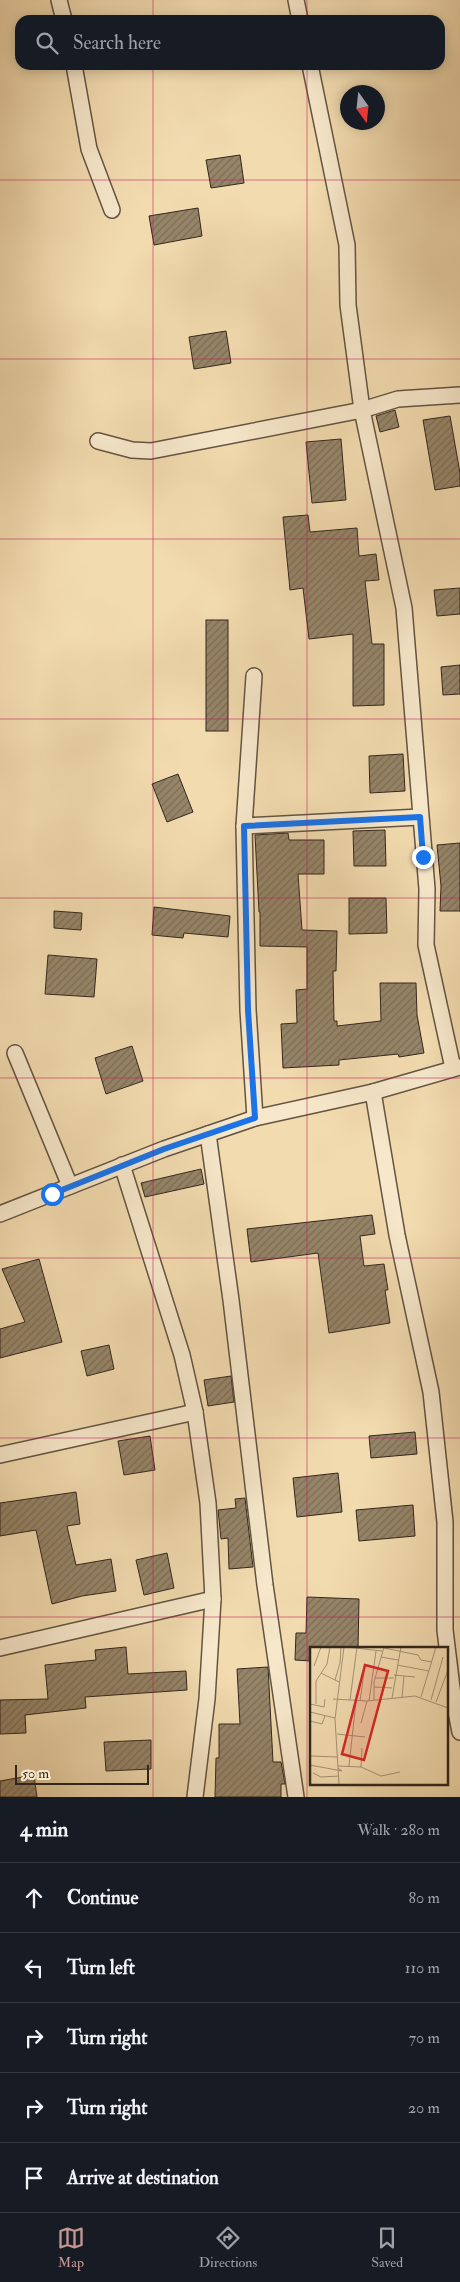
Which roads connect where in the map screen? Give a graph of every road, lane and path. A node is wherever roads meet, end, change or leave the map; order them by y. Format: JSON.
{"nodes":[{"id":1,"x":59,"y":0,"type":"edge"},
{"id":2,"x":297,"y":1,"type":"edge"},
{"id":3,"x":63,"y":15,"type":"edge"},
{"id":4,"x":299,"y":15,"type":"edge"},
{"id":5,"x":75,"y":70,"type":"edge"},
{"id":6,"x":311,"y":70,"type":"edge"},
{"id":7,"x":112,"y":210,"type":"dead end"},
{"id":8,"x":460,"y":396,"type":"edge"},
{"id":9,"x":362,"y":410,"type":"junction"},
{"id":10,"x":98,"y":441,"type":"dead end"},
{"id":11,"x":254,"y":676,"type":"dead end"},
{"id":12,"x":420,"y":817,"type":"junction"},
{"id":13,"x":244,"y":826,"type":"junction"},
{"id":14,"x":15,"y":1053,"type":"dead end"},
{"id":15,"x":456,"y":1067,"type":"edge"},
{"id":16,"x":373,"y":1092,"type":"junction"},
{"id":17,"x":255,"y":1118,"type":"junction"},
{"id":18,"x":208,"y":1134,"type":"junction"},
{"id":19,"x":122,"y":1165,"type":"junction"},
{"id":20,"x":70,"y":1186,"type":"junction"},
{"id":21,"x":0,"y":1214,"type":"edge"},
{"id":22,"x":195,"y":1412,"type":"junction"},
{"id":23,"x":0,"y":1455,"type":"edge"},
{"id":24,"x":213,"y":1599,"type":"junction"},
{"id":25,"x":447,"y":1647,"type":"edge"},
{"id":26,"x":0,"y":1648,"type":"edge"},
{"id":27,"x":448,"y":1658,"type":"edge"},
{"id":28,"x":460,"y":1732,"type":"edge"},
{"id":29,"x":195,"y":1797,"type":"edge"},
{"id":30,"x":296,"y":1797,"type":"edge"}],
"edges":[{"from":1,"to":3,"type":"street"},
{"from":2,"to":4,"type":"street"},
{"from":5,"to":7,"type":"street"},
{"from":6,"to":9,"type":"street"},
{"from":8,"to":9,"type":"street"},
{"from":9,"to":10,"type":"street"},
{"from":9,"to":12,"type":"street"},
{"from":11,"to":13,"type":"street"},
{"from":12,"to":13,"type":"street"},
{"from":12,"to":15,"type":"street"},
{"from":13,"to":17,"type":"street"},
{"from":14,"to":20,"type":"street"},
{"from":15,"to":16,"type":"street"},
{"from":16,"to":17,"type":"street"},
{"from":16,"to":25,"type":"street"},
{"from":17,"to":18,"type":"street"},
{"from":18,"to":19,"type":"street"},
{"from":18,"to":30,"type":"street"},
{"from":19,"to":20,"type":"street"},
{"from":19,"to":22,"type":"street"},
{"from":20,"to":21,"type":"street"},
{"from":22,"to":23,"type":"street"},
{"from":22,"to":24,"type":"street"},
{"from":24,"to":26,"type":"street"},
{"from":24,"to":29,"type":"street"},
{"from":27,"to":28,"type":"street"}]}
